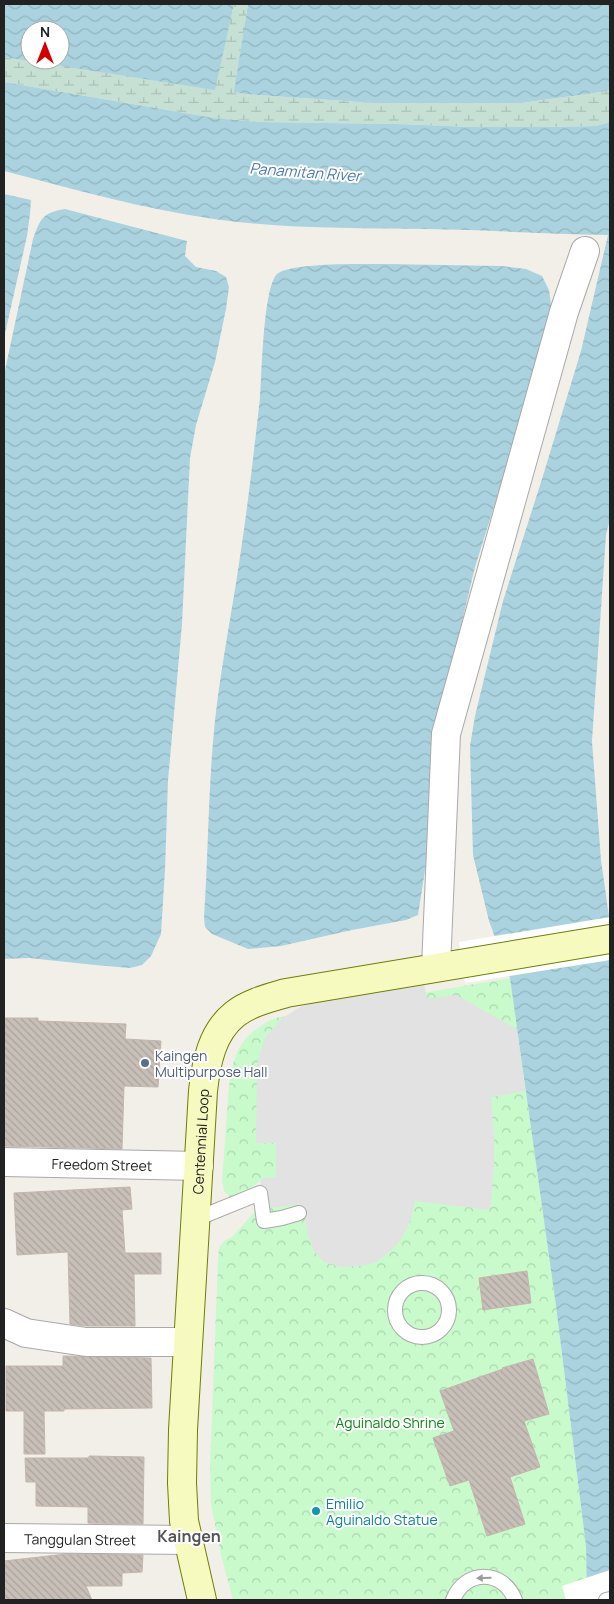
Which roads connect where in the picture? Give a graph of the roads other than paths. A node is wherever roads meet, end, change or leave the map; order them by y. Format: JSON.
{"nodes":[{"id":1,"x":585,"y":251,"type":"dead end"},
{"id":2,"x":610,"y":939,"type":"edge"},
{"id":3,"x":449,"y":965,"type":"junction"},
{"id":4,"x":4,"y":1162,"type":"edge"},
{"id":5,"x":199,"y":1166,"type":"junction"},
{"id":6,"x":299,"y":1213,"type":"dead end"},
{"id":7,"x":196,"y":1219,"type":"junction"},
{"id":8,"x":4,"y":1324,"type":"edge"},
{"id":9,"x":188,"y":1342,"type":"junction"},
{"id":10,"x":4,"y":1538,"type":"edge"},
{"id":11,"x":188,"y":1540,"type":"junction"},
{"id":12,"x":610,"y":1599,"type":"edge"},
{"id":13,"x":202,"y":1600,"type":"edge"},
{"id":14,"x":453,"y":1600,"type":"edge"},
{"id":15,"x":515,"y":1600,"type":"edge"},
{"id":16,"x":606,"y":1600,"type":"edge"}],
"edges":[{"from":1,"to":3,"type":"street"},
{"from":2,"to":3,"type":"main road","name":"Centennial Loop"},
{"from":3,"to":5,"type":"main road","name":"Centennial Loop"},
{"from":4,"to":5,"type":"street","name":"Freedom Street"},
{"from":5,"to":7,"type":"main road","name":"Centennial Loop"},
{"from":6,"to":7,"type":"lane"},
{"from":7,"to":9,"type":"main road","name":"Centennial Loop"},
{"from":8,"to":9,"type":"street"},
{"from":9,"to":11,"type":"main road","name":"Centennial Loop"},
{"from":10,"to":11,"type":"street","name":"Tanggulan Street"},
{"from":11,"to":13,"type":"main road","name":"Centennial Loop"},
{"from":12,"to":16,"type":"lane"},
{"from":15,"to":14,"type":"lane","one_way":true}]}
